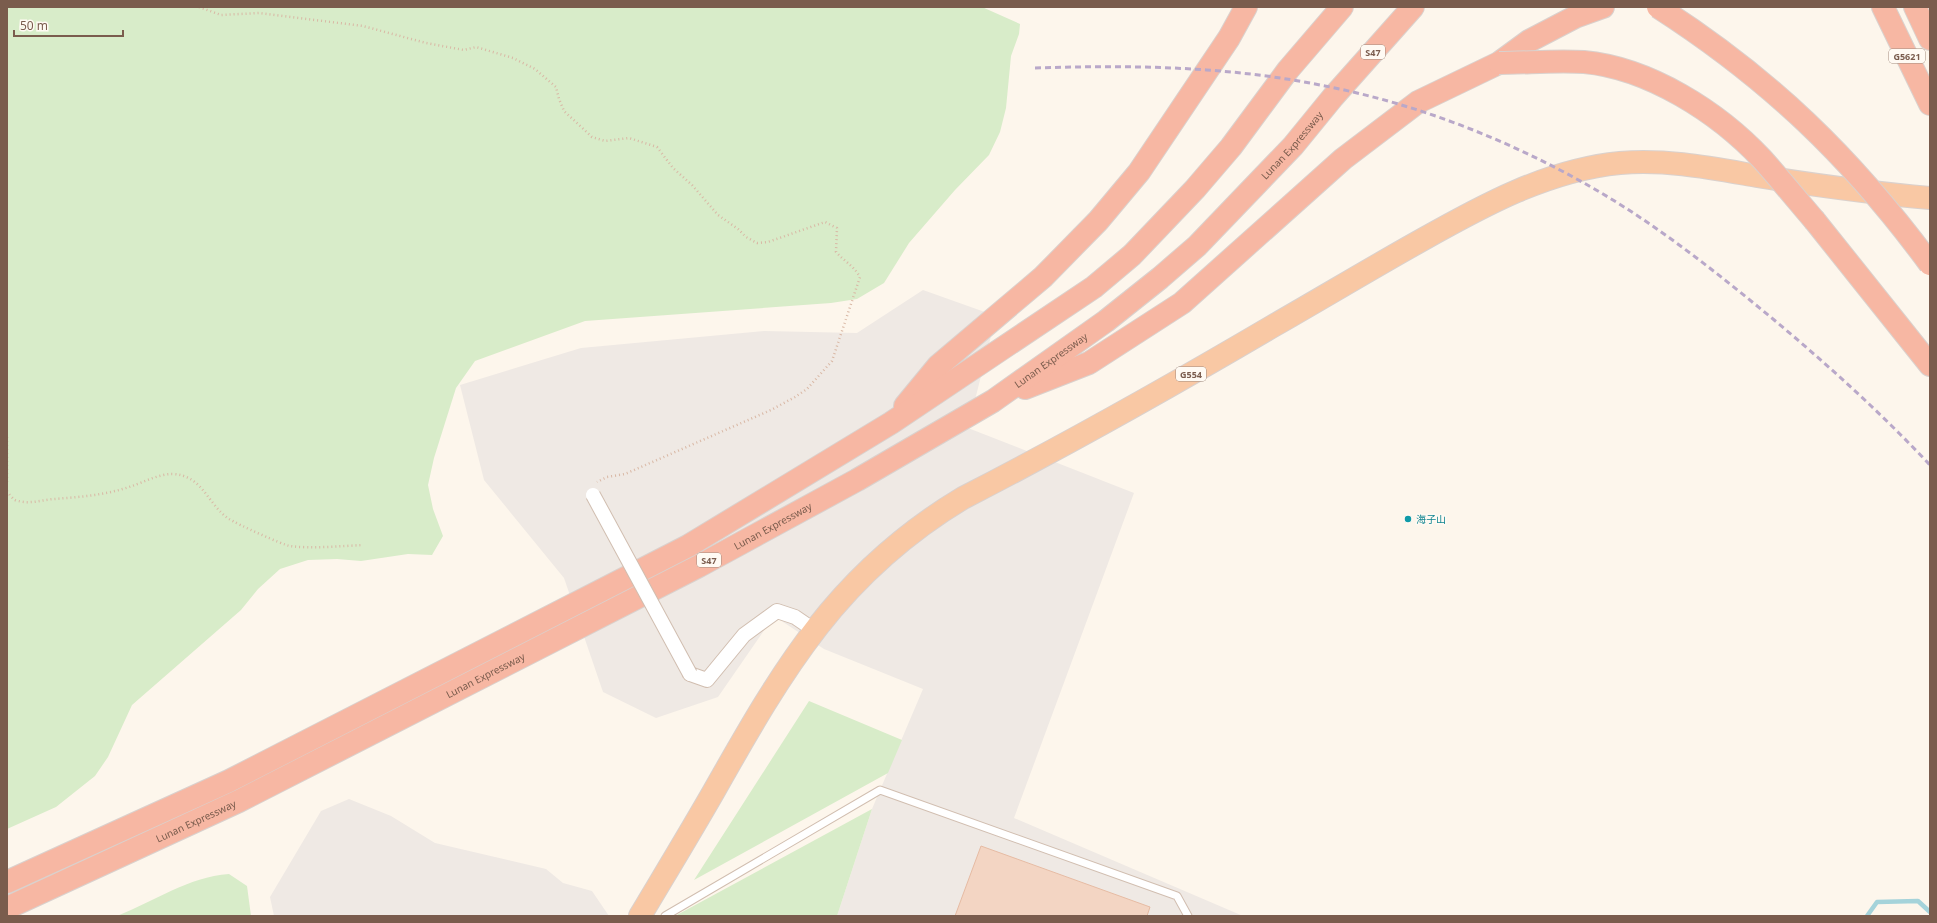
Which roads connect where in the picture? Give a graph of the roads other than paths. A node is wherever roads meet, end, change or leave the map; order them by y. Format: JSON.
{"nodes":[{"id":1,"x":1246,"y":7,"type":"edge"},
{"id":2,"x":1342,"y":7,"type":"edge"},
{"id":3,"x":1413,"y":7,"type":"edge"},
{"id":4,"x":1604,"y":7,"type":"edge"},
{"id":5,"x":1658,"y":7,"type":"edge"},
{"id":6,"x":1883,"y":7,"type":"edge"},
{"id":7,"x":1915,"y":7,"type":"edge"},
{"id":8,"x":1930,"y":40,"type":"edge"},
{"id":9,"x":1499,"y":63,"type":"junction"},
{"id":10,"x":1930,"y":104,"type":"edge"},
{"id":11,"x":1930,"y":198,"type":"edge"},
{"id":12,"x":1930,"y":264,"type":"edge"},
{"id":13,"x":1930,"y":365,"type":"edge"},
{"id":14,"x":993,"y":401,"type":"junction"},
{"id":15,"x":891,"y":423,"type":"junction"},
{"id":16,"x":593,"y":496,"type":"road end"},
{"id":17,"x":814,"y":630,"type":"junction"},
{"id":18,"x":7,"y":882,"type":"edge"},
{"id":19,"x":7,"y":908,"type":"edge"},
{"id":20,"x":640,"y":916,"type":"edge"},
{"id":21,"x":665,"y":916,"type":"edge"},
{"id":22,"x":1188,"y":916,"type":"edge"}],
"edges":[{"from":1,"to":15,"type":"highway"},
{"from":2,"to":15,"type":"highway","number":"S47"},
{"from":3,"to":14,"type":"highway","name":"Lunan Expressway","number":"S47"},
{"from":4,"to":9,"type":"highway"},
{"from":5,"to":12,"type":"highway","bridge":true},
{"from":6,"to":10,"type":"highway","number":"G5621"},
{"from":7,"to":8,"type":"highway","number":"G5621"},
{"from":9,"to":13,"type":"highway","bridge":true},
{"from":9,"to":14,"type":"highway"},
{"from":11,"to":17,"type":"highway","number":"G554"},
{"from":14,"to":19,"type":"highway","name":"Lunan Expressway","number":"S47"},
{"from":15,"to":18,"type":"highway","number":"S47"},
{"from":16,"to":17,"type":"street","bridge":true},
{"from":17,"to":20,"type":"highway","number":"G554"},
{"from":21,"to":22,"type":"lane"}]}
